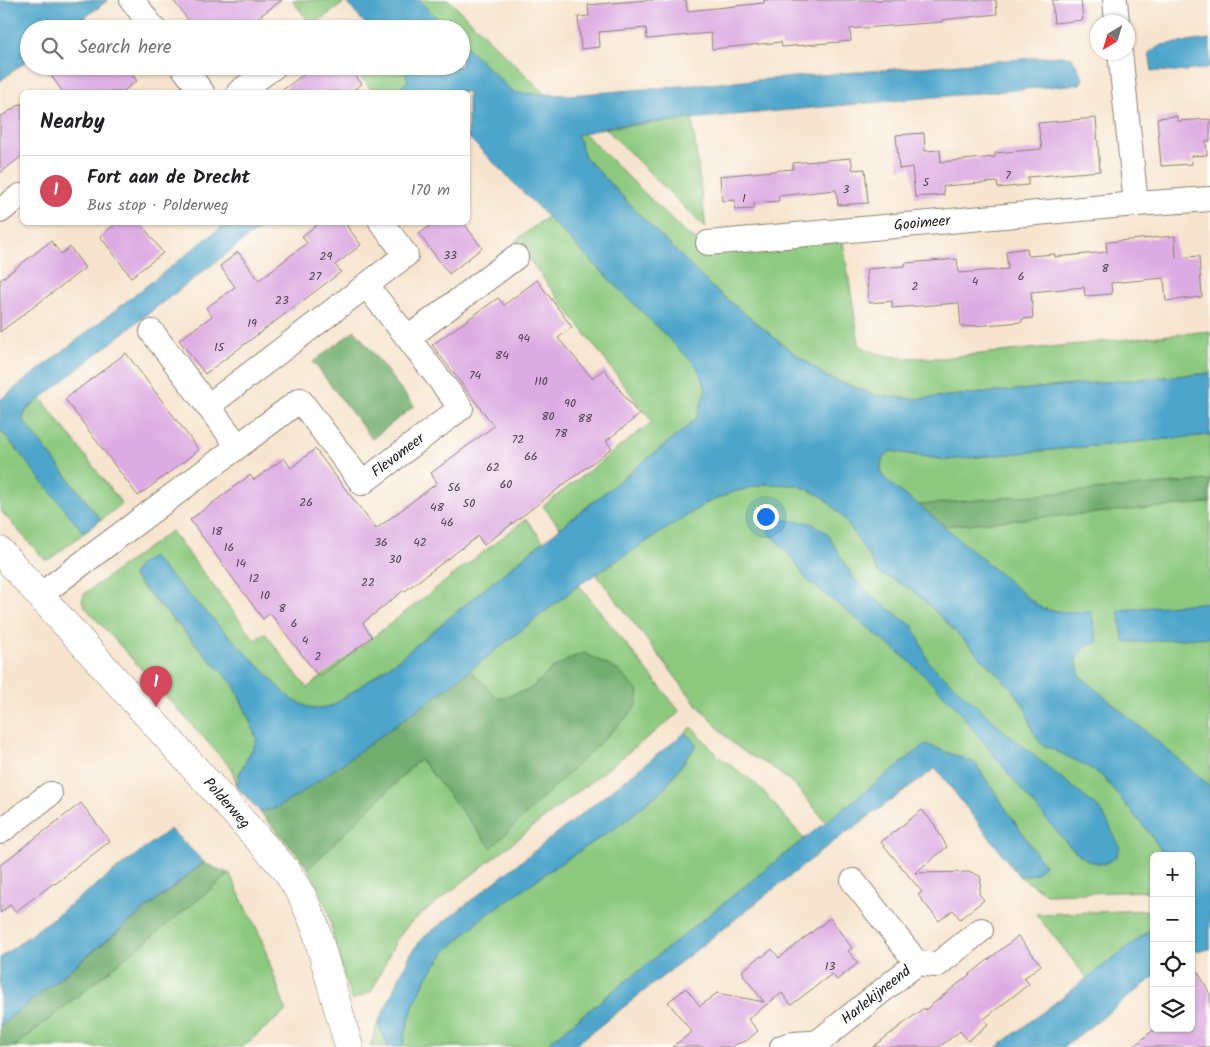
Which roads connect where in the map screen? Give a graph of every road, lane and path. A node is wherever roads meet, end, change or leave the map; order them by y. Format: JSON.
{"nodes":[{"id":1,"x":132,"y":0,"type":"edge"},
{"id":2,"x":1115,"y":0,"type":"edge"},
{"id":3,"x":1116,"y":15,"type":"edge"},
{"id":4,"x":147,"y":20,"type":"edge"},
{"id":5,"x":1121,"y":60,"type":"edge"},
{"id":6,"x":189,"y":75,"type":"edge"},
{"id":7,"x":263,"y":75,"type":"edge"},
{"id":8,"x":200,"y":90,"type":"edge"},
{"id":9,"x":242,"y":90,"type":"edge"},
{"id":10,"x":20,"y":196,"type":"edge"},
{"id":11,"x":1210,"y":199,"type":"edge"},
{"id":12,"x":1136,"y":204,"type":"junction"},
{"id":13,"x":0,"y":211,"type":"edge"},
{"id":14,"x":383,"y":225,"type":"edge"},
{"id":15,"x":708,"y":243,"type":"dead end"},
{"id":16,"x":516,"y":256,"type":"dead end"},
{"id":17,"x":366,"y":285,"type":"junction"},
{"id":18,"x":152,"y":332,"type":"dead end"},
{"id":19,"x":408,"y":338,"type":"junction"},
{"id":20,"x":208,"y":406,"type":"junction"},
{"id":21,"x":238,"y":446,"type":"junction"},
{"id":22,"x":0,"y":551,"type":"edge"},
{"id":23,"x":40,"y":595,"type":"junction"},
{"id":24,"x":50,"y":794,"type":"dead end"},
{"id":25,"x":0,"y":832,"type":"edge"},
{"id":26,"x":853,"y":881,"type":"dead end"},
{"id":27,"x":981,"y":930,"type":"dead end"},
{"id":28,"x":917,"y":962,"type":"junction"},
{"id":29,"x":349,"y":1047,"type":"edge"},
{"id":30,"x":782,"y":1047,"type":"edge"}],
"edges":[{"from":1,"to":4,"type":"street"},
{"from":2,"to":3,"type":"street"},
{"from":5,"to":12,"type":"street"},
{"from":6,"to":8,"type":"street"},
{"from":7,"to":9,"type":"street"},
{"from":10,"to":13,"type":"street"},
{"from":11,"to":12,"type":"street","name":"Gooimeer"},
{"from":12,"to":15,"type":"street","name":"Gooimeer"},
{"from":14,"to":17,"type":"street"},
{"from":16,"to":19,"type":"street"},
{"from":17,"to":19,"type":"street","name":"Flevomeer"},
{"from":17,"to":20,"type":"street"},
{"from":18,"to":20,"type":"street"},
{"from":19,"to":21,"type":"street","name":"Flevomeer"},
{"from":20,"to":21,"type":"street"},
{"from":21,"to":23,"type":"street","name":"Flevomeer"},
{"from":22,"to":23,"type":"street","name":"Polderweg"},
{"from":23,"to":29,"type":"street","name":"Polderweg"},
{"from":24,"to":25,"type":"street"},
{"from":26,"to":28,"type":"street","name":"Harlekijneend"},
{"from":27,"to":28,"type":"street","name":"Harlekijneend"},
{"from":28,"to":30,"type":"street","name":"Harlekijneend"}]}
